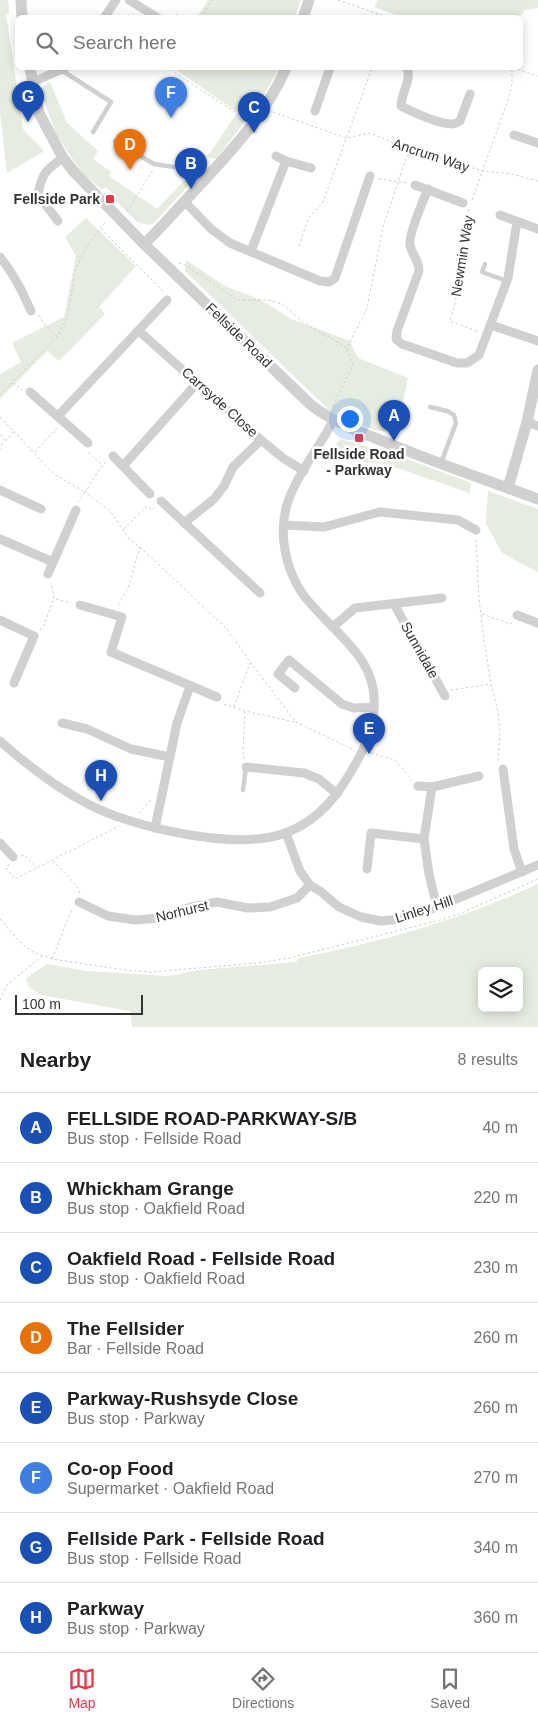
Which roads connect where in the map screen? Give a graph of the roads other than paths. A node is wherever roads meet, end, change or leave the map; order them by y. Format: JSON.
{"nodes":[{"id":1,"x":21,"y":0,"type":"edge"},
{"id":2,"x":116,"y":0,"type":"edge"},
{"id":3,"x":129,"y":0,"type":"edge"},
{"id":4,"x":309,"y":0,"type":"edge"},
{"id":5,"x":22,"y":15,"type":"edge"},
{"id":6,"x":106,"y":15,"type":"edge"},
{"id":7,"x":153,"y":15,"type":"edge"},
{"id":8,"x":304,"y":15,"type":"edge"},
{"id":9,"x":30,"y":70,"type":"edge"},
{"id":10,"x":61,"y":70,"type":"edge"},
{"id":11,"x":64,"y":70,"type":"edge"},
{"id":12,"x":285,"y":70,"type":"edge"},
{"id":13,"x":329,"y":70,"type":"edge"},
{"id":14,"x":408,"y":70,"type":"edge"},
{"id":15,"x":33,"y":82,"type":"junction"},
{"id":16,"x":470,"y":94,"type":"dead end"},
{"id":17,"x":315,"y":111,"type":"dead end"},
{"id":18,"x":93,"y":132,"type":"dead end"},
{"id":19,"x":514,"y":135,"type":"dead end"},
{"id":20,"x":115,"y":141,"type":"dead end"},
{"id":21,"x":537,"y":141,"type":"edge"},
{"id":22,"x":276,"y":156,"type":"dead end"},
{"id":23,"x":63,"y":158,"type":"junction"},
{"id":24,"x":286,"y":161,"type":"junction"},
{"id":25,"x":174,"y":167,"type":"dead end"},
{"id":26,"x":311,"y":168,"type":"dead end"},
{"id":27,"x":370,"y":176,"type":"road end"},
{"id":28,"x":415,"y":185,"type":"road end"},
{"id":29,"x":428,"y":189,"type":"junction"},
{"id":30,"x":184,"y":202,"type":"junction"},
{"id":31,"x":468,"y":205,"type":"road end"},
{"id":32,"x":500,"y":215,"type":"dead end"},
{"id":33,"x":58,"y":222,"type":"dead end"},
{"id":34,"x":516,"y":222,"type":"junction"},
{"id":35,"x":538,"y":229,"type":"edge"},
{"id":36,"x":144,"y":244,"type":"junction"},
{"id":37,"x":251,"y":251,"type":"junction"},
{"id":38,"x":0,"y":257,"type":"edge"},
{"id":39,"x":485,"y":264,"type":"dead end"},
{"id":40,"x":507,"y":281,"type":"junction"},
{"id":41,"x":167,"y":300,"type":"road end"},
{"id":42,"x":31,"y":311,"type":"road end"},
{"id":43,"x":491,"y":324,"type":"junction"},
{"id":44,"x":138,"y":331,"type":"junction"},
{"id":45,"x":538,"y":341,"type":"edge"},
{"id":46,"x":538,"y":370,"type":"edge"},
{"id":47,"x":198,"y":382,"type":"junction"},
{"id":48,"x":30,"y":392,"type":"road end"},
{"id":49,"x":430,"y":406,"type":"dead end"},
{"id":50,"x":331,"y":418,"type":"junction"},
{"id":51,"x":61,"y":419,"type":"junction"},
{"id":52,"x":527,"y":422,"type":"junction"},
{"id":53,"x":538,"y":426,"type":"edge"},
{"id":54,"x":261,"y":440,"type":"junction"},
{"id":55,"x":88,"y":443,"type":"road end"},
{"id":56,"x":113,"y":456,"type":"road end"},
{"id":57,"x":440,"y":465,"type":"junction"},
{"id":58,"x":123,"y":466,"type":"junction"},
{"id":59,"x":304,"y":471,"type":"junction"},
{"id":60,"x":508,"y":488,"type":"junction"},
{"id":61,"x":0,"y":490,"type":"edge"},
{"id":62,"x":150,"y":494,"type":"dead end"},
{"id":63,"x":538,"y":499,"type":"edge"},
{"id":64,"x":161,"y":501,"type":"road end"},
{"id":65,"x":41,"y":509,"type":"dead end"},
{"id":66,"x":76,"y":510,"type":"road end"},
{"id":67,"x":184,"y":523,"type":"junction"},
{"id":68,"x":284,"y":525,"type":"junction"},
{"id":69,"x":476,"y":530,"type":"road end"},
{"id":70,"x":0,"y":539,"type":"edge"},
{"id":71,"x":54,"y":562,"type":"junction"},
{"id":72,"x":48,"y":574,"type":"road end"},
{"id":73,"x":260,"y":593,"type":"dead end"},
{"id":74,"x":442,"y":598,"type":"dead end"},
{"id":75,"x":394,"y":604,"type":"junction"},
{"id":76,"x":80,"y":605,"type":"road end"},
{"id":77,"x":517,"y":615,"type":"road end"},
{"id":78,"x":0,"y":620,"type":"edge"},
{"id":79,"x":538,"y":623,"type":"edge"},
{"id":80,"x":334,"y":626,"type":"junction"},
{"id":81,"x":14,"y":683,"type":"dead end"},
{"id":82,"x":190,"y":686,"type":"junction"},
{"id":83,"x":295,"y":688,"type":"dead end"},
{"id":84,"x":444,"y":693,"type":"road end"},
{"id":85,"x":218,"y":697,"type":"road end"},
{"id":86,"x":374,"y":707,"type":"junction"},
{"id":87,"x":62,"y":722,"type":"dead end"},
{"id":88,"x":0,"y":740,"type":"edge"},
{"id":89,"x":170,"y":757,"type":"junction"},
{"id":90,"x":246,"y":767,"type":"joint"},
{"id":91,"x":503,"y":770,"type":"road end"},
{"id":92,"x":479,"y":776,"type":"dead end"},
{"id":93,"x":418,"y":786,"type":"road end"},
{"id":94,"x":432,"y":787,"type":"junction"},
{"id":95,"x":243,"y":790,"type":"dead end"},
{"id":96,"x":337,"y":794,"type":"junction"},
{"id":97,"x":155,"y":828,"type":"junction"},
{"id":98,"x":286,"y":833,"type":"junction"},
{"id":99,"x":424,"y":838,"type":"junction"},
{"id":100,"x":0,"y":843,"type":"edge"},
{"id":101,"x":13,"y":857,"type":"road end"},
{"id":102,"x":538,"y":865,"type":"edge"},
{"id":103,"x":367,"y":868,"type":"dead end"},
{"id":104,"x":522,"y":872,"type":"junction"},
{"id":105,"x":310,"y":885,"type":"junction"},
{"id":106,"x":80,"y":902,"type":"road end"},
{"id":107,"x":437,"y":906,"type":"junction"}],
"edges":[{"from":1,"to":5,"type":"street"},
{"from":2,"to":6,"type":"street"},
{"from":3,"to":7,"type":"street"},
{"from":4,"to":8,"type":"street"},
{"from":9,"to":15,"type":"street","name":"Fellside Road"},
{"from":10,"to":15,"type":"street"},
{"from":11,"to":18,"type":"lane"},
{"from":12,"to":30,"type":"street"},
{"from":13,"to":17,"type":"street"},
{"from":14,"to":16,"type":"street"},
{"from":15,"to":23,"type":"street","name":"Fellside Road"},
{"from":19,"to":21,"type":"street"},
{"from":20,"to":25,"type":"lane"},
{"from":22,"to":24,"type":"street"},
{"from":23,"to":33,"type":"street"},
{"from":23,"to":36,"type":"street","name":"Fellside Road"},
{"from":24,"to":26,"type":"street"},
{"from":24,"to":37,"type":"street"},
{"from":27,"to":37,"type":"street"},
{"from":28,"to":29,"type":"street"},
{"from":29,"to":31,"type":"street"},
{"from":29,"to":43,"type":"street"},
{"from":30,"to":36,"type":"street"},
{"from":30,"to":37,"type":"street"},
{"from":32,"to":34,"type":"street"},
{"from":34,"to":35,"type":"street"},
{"from":34,"to":40,"type":"street"},
{"from":36,"to":50,"type":"street","name":"Fellside Road"},
{"from":38,"to":42,"type":"street"},
{"from":39,"to":40,"type":"lane"},
{"from":40,"to":43,"type":"street"},
{"from":41,"to":44,"type":"street"},
{"from":43,"to":45,"type":"street"},
{"from":44,"to":47,"type":"street","name":"Carrsyde Close"},
{"from":44,"to":51,"type":"street"},
{"from":46,"to":52,"type":"street"},
{"from":47,"to":54,"type":"street","name":"Carrsyde Close"},
{"from":47,"to":58,"type":"street"},
{"from":48,"to":51,"type":"street"},
{"from":49,"to":57,"type":"lane"},
{"from":50,"to":57,"type":"street","name":"Fellside Road"},
{"from":50,"to":59,"type":"street"},
{"from":51,"to":55,"type":"street"},
{"from":52,"to":53,"type":"street"},
{"from":52,"to":60,"type":"street"},
{"from":54,"to":59,"type":"street","name":"Carrsyde Close"},
{"from":54,"to":67,"type":"street"},
{"from":56,"to":58,"type":"street"},
{"from":57,"to":60,"type":"street","name":"Fellside Road"},
{"from":58,"to":62,"type":"street"},
{"from":59,"to":68,"type":"street"},
{"from":60,"to":63,"type":"street","name":"Fellside Road"},
{"from":61,"to":65,"type":"street"},
{"from":64,"to":67,"type":"street"},
{"from":66,"to":71,"type":"street"},
{"from":67,"to":73,"type":"street"},
{"from":68,"to":69,"type":"street"},
{"from":68,"to":80,"type":"street"},
{"from":70,"to":71,"type":"street"},
{"from":71,"to":72,"type":"street"},
{"from":74,"to":75,"type":"street","name":"Sunnidale"},
{"from":75,"to":80,"type":"street","name":"Sunnidale"},
{"from":75,"to":84,"type":"street","name":"Sunnidale"},
{"from":76,"to":82,"type":"street"},
{"from":77,"to":79,"type":"street"},
{"from":78,"to":81,"type":"street"},
{"from":80,"to":86,"type":"street"},
{"from":82,"to":85,"type":"street"},
{"from":82,"to":89,"type":"street"},
{"from":83,"to":86,"type":"street"},
{"from":86,"to":96,"type":"street"},
{"from":87,"to":89,"type":"street"},
{"from":88,"to":97,"type":"street"},
{"from":89,"to":97,"type":"street"},
{"from":90,"to":95,"type":"lane"},
{"from":90,"to":96,"type":"street"},
{"from":91,"to":104,"type":"street"},
{"from":92,"to":94,"type":"street"},
{"from":93,"to":94,"type":"street"},
{"from":94,"to":99,"type":"street"},
{"from":96,"to":98,"type":"street"},
{"from":97,"to":98,"type":"street"},
{"from":98,"to":105,"type":"street","name":"Linley Hill"},
{"from":99,"to":103,"type":"street"},
{"from":99,"to":107,"type":"street"},
{"from":100,"to":101,"type":"street"},
{"from":102,"to":104,"type":"street","name":"Linley Hill"},
{"from":104,"to":107,"type":"street","name":"Linley Hill"},
{"from":105,"to":106,"type":"street","name":"Norhurst"},
{"from":105,"to":107,"type":"street","name":"Linley Hill"}]}
